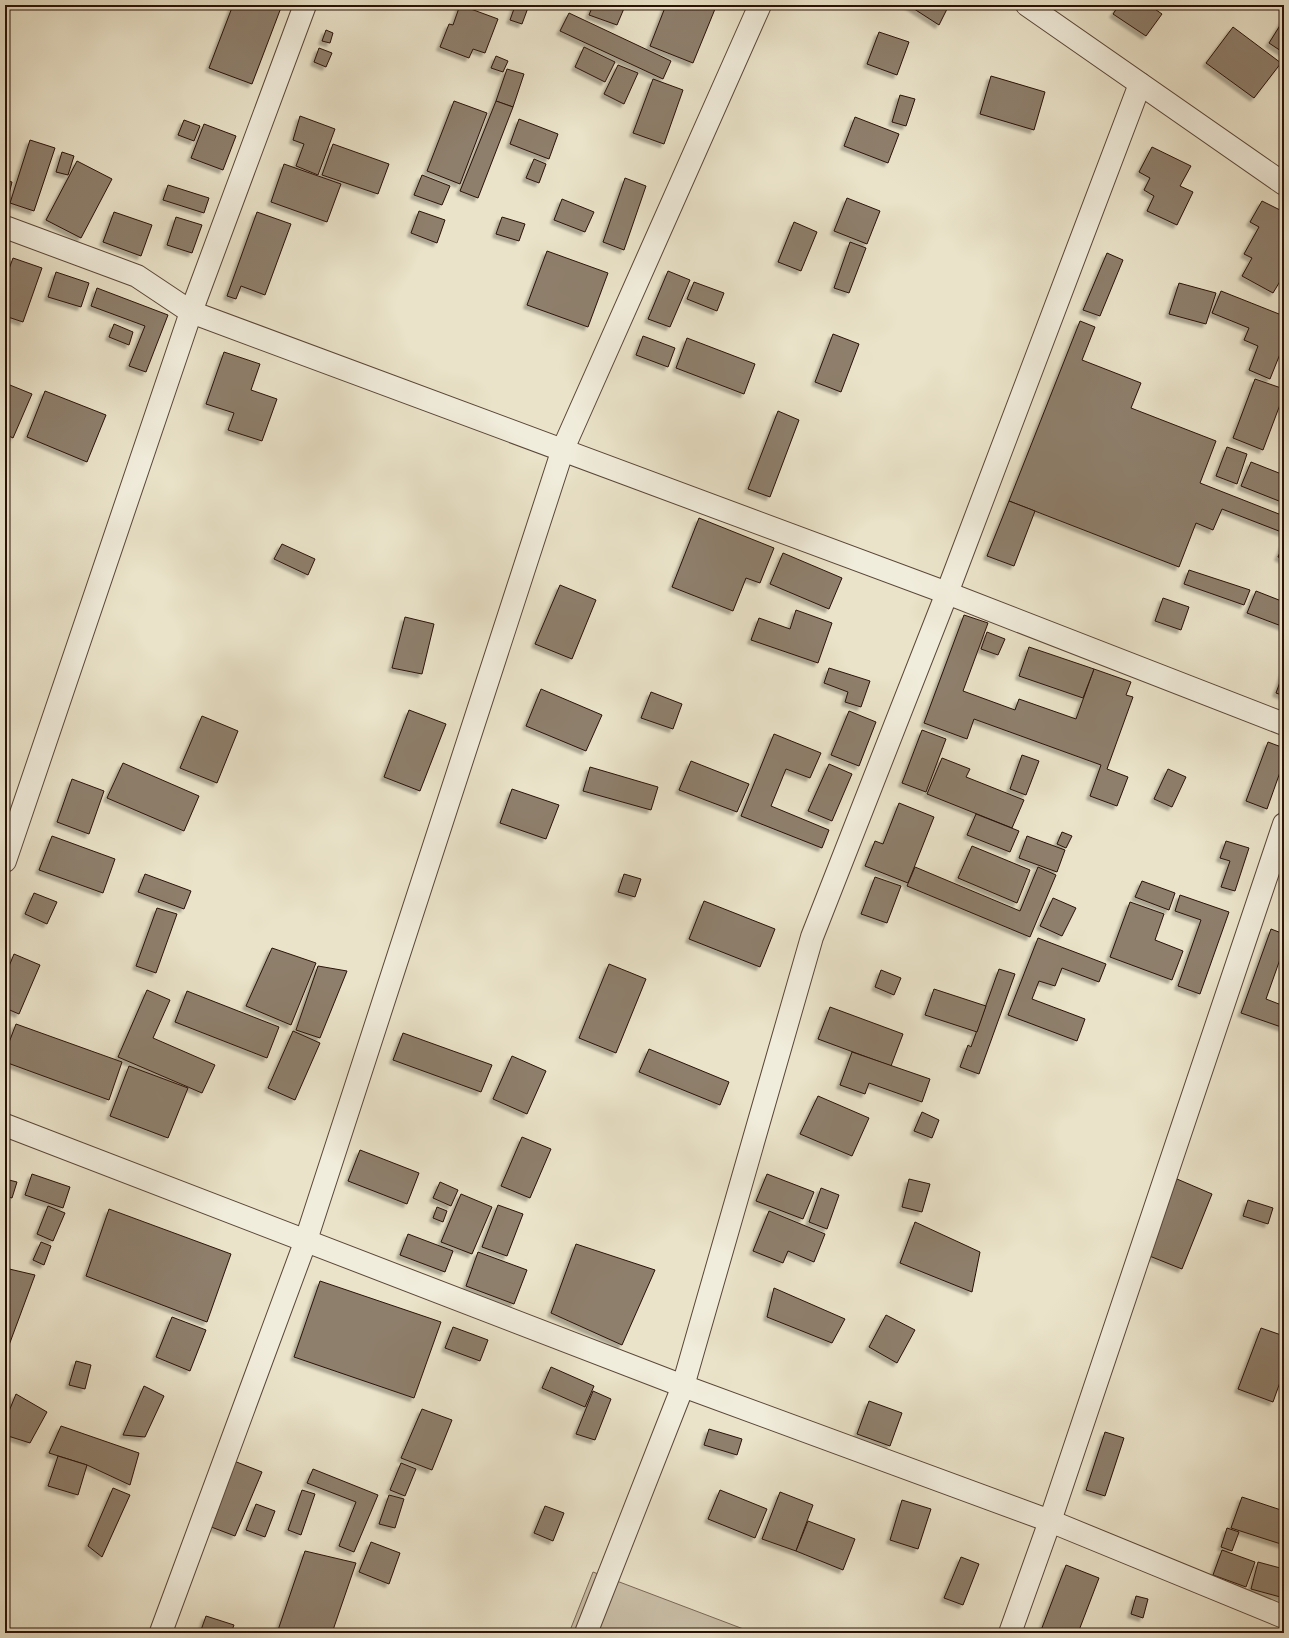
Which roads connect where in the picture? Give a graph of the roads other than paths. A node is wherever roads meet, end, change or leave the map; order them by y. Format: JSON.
{"nodes":[{"id":1,"x":305,"y":5,"type":"edge"},
{"id":2,"x":760,"y":5,"type":"edge"},
{"id":3,"x":1027,"y":5,"type":"edge"},
{"id":4,"x":1140,"y":84,"type":"junction"},
{"id":5,"x":1284,"y":184,"type":"edge"},
{"id":6,"x":5,"y":227,"type":"edge"},
{"id":7,"x":191,"y":312,"type":"junction"},
{"id":8,"x":563,"y":449,"type":"junction"},
{"id":9,"x":947,"y":593,"type":"junction"},
{"id":10,"x":1284,"y":724,"type":"edge"},
{"id":11,"x":1284,"y":824,"type":"edge"},
{"id":12,"x":5,"y":860,"type":"edge"},
{"id":13,"x":5,"y":1125,"type":"edge"},
{"id":14,"x":306,"y":1240,"type":"junction"},
{"id":15,"x":683,"y":1386,"type":"junction"},
{"id":16,"x":1050,"y":1521,"type":"junction"},
{"id":17,"x":1284,"y":1617,"type":"edge"},
{"id":18,"x":161,"y":1632,"type":"dead end"},
{"id":19,"x":586,"y":1633,"type":"edge"},
{"id":20,"x":1010,"y":1633,"type":"edge"}],
"edges":[{"from":1,"to":7,"type":"street"},
{"from":2,"to":8,"type":"street"},
{"from":3,"to":4,"type":"street"},
{"from":4,"to":5,"type":"street"},
{"from":4,"to":9,"type":"street"},
{"from":6,"to":7,"type":"street"},
{"from":7,"to":8,"type":"street"},
{"from":7,"to":12,"type":"street"},
{"from":8,"to":9,"type":"street"},
{"from":8,"to":14,"type":"street"},
{"from":9,"to":10,"type":"street"},
{"from":9,"to":15,"type":"street"},
{"from":11,"to":16,"type":"street"},
{"from":13,"to":14,"type":"street"},
{"from":14,"to":15,"type":"street"},
{"from":14,"to":18,"type":"street"},
{"from":15,"to":16,"type":"street"},
{"from":15,"to":19,"type":"street"},
{"from":16,"to":17,"type":"street"},
{"from":16,"to":20,"type":"street"}]}
